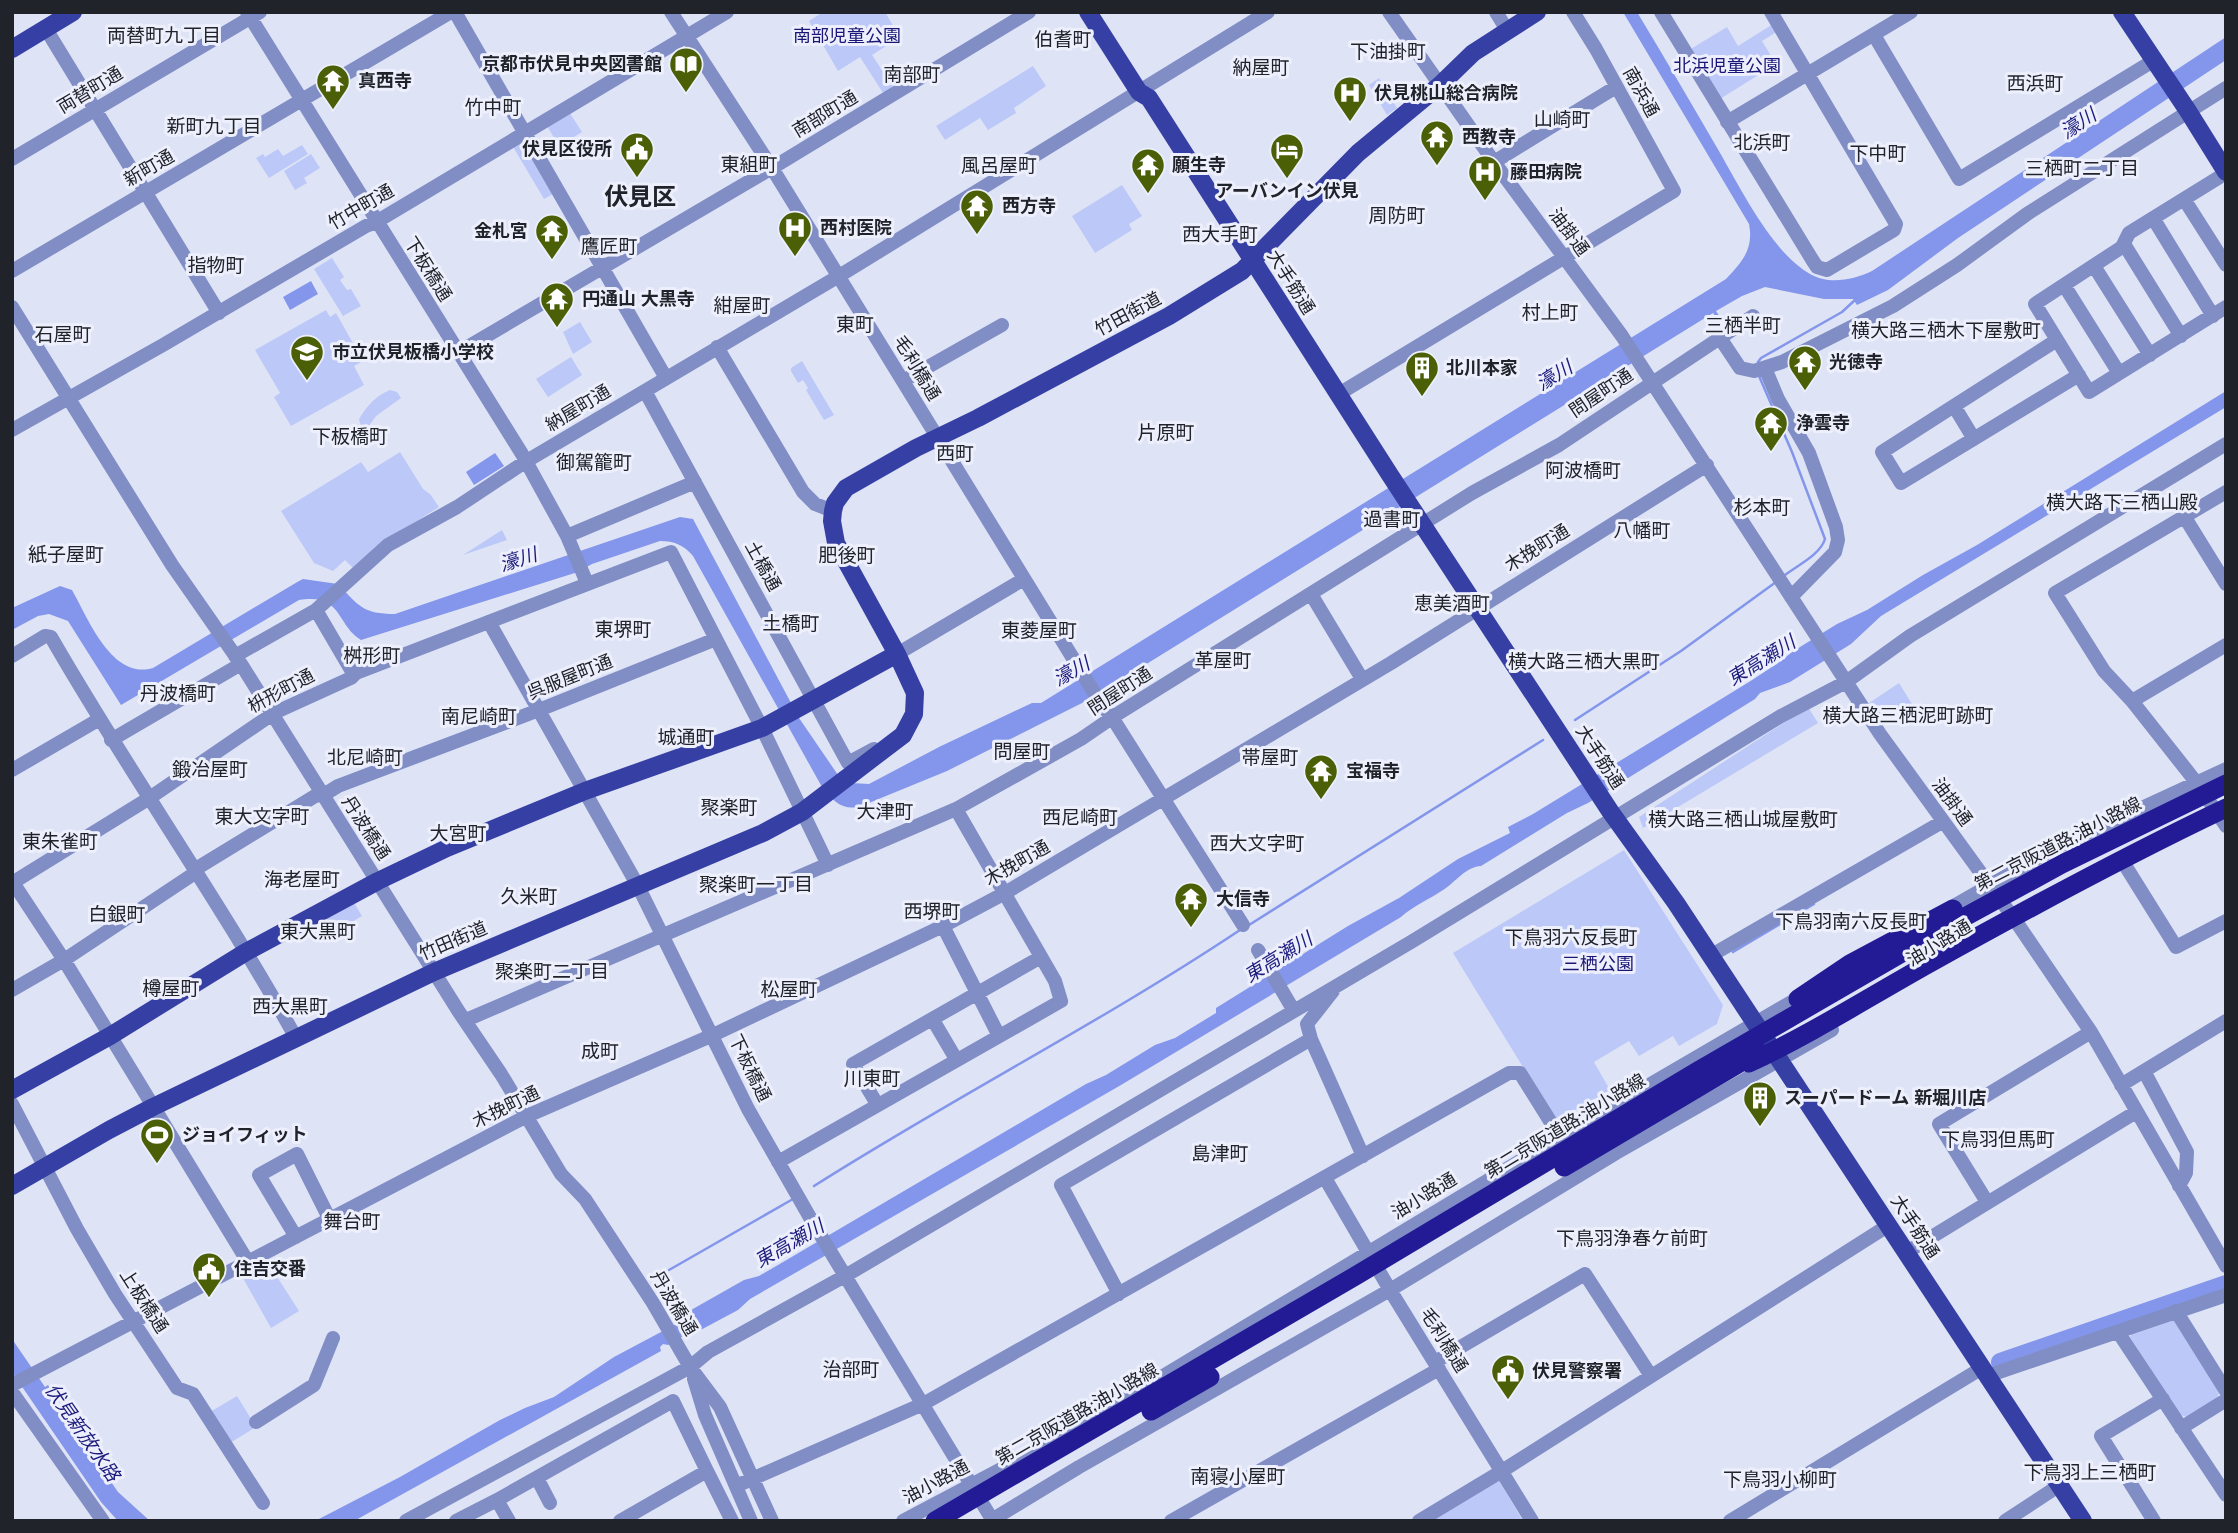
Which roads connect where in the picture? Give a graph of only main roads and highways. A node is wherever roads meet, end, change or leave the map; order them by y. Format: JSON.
{"nodes":[{"id":1,"x":73,"y":12,"type":"edge"},
{"id":2,"x":1088,"y":12,"type":"edge"},
{"id":3,"x":1537,"y":12,"type":"edge"},
{"id":4,"x":2122,"y":12,"type":"edge"},
{"id":5,"x":12,"y":49,"type":"edge"},
{"id":6,"x":2226,"y":172,"type":"edge"},
{"id":7,"x":1254,"y":262,"type":"junction"},
{"id":8,"x":897,"y":654,"type":"junction"},
{"id":9,"x":2226,"y":782,"type":"edge"},
{"id":10,"x":2225,"y":812,"type":"edge"},
{"id":11,"x":1702,"y":1077,"type":"junction"},
{"id":12,"x":12,"y":1090,"type":"edge"},
{"id":13,"x":12,"y":1186,"type":"edge"},
{"id":14,"x":935,"y":1521,"type":"edge"},
{"id":15,"x":957,"y":1521,"type":"edge"},
{"id":16,"x":2083,"y":1521,"type":"edge"}],
"edges":[{"from":1,"to":5,"type":"main road"},
{"from":2,"to":7,"type":"main road","name":"大手筋通"},
{"from":3,"to":7,"type":"main road","name":"竹田街道"},
{"from":4,"to":6,"type":"main road"},
{"from":7,"to":8,"type":"main road","name":"竹田街道"},
{"from":7,"to":16,"type":"main road","name":"大手筋通"},
{"from":8,"to":12,"type":"main road"},
{"from":8,"to":13,"type":"main road","name":"竹田街道"},
{"from":9,"to":11,"type":"highway","name":"第二京阪道路;油小路線","bridge":true},
{"from":10,"to":11,"type":"highway","name":"第二京阪道路;油小路線","bridge":true},
{"from":11,"to":14,"type":"highway","name":"第二京阪道路;油小路線","bridge":true},
{"from":11,"to":15,"type":"highway","name":"第二京阪道路;油小路線","bridge":true}]}
